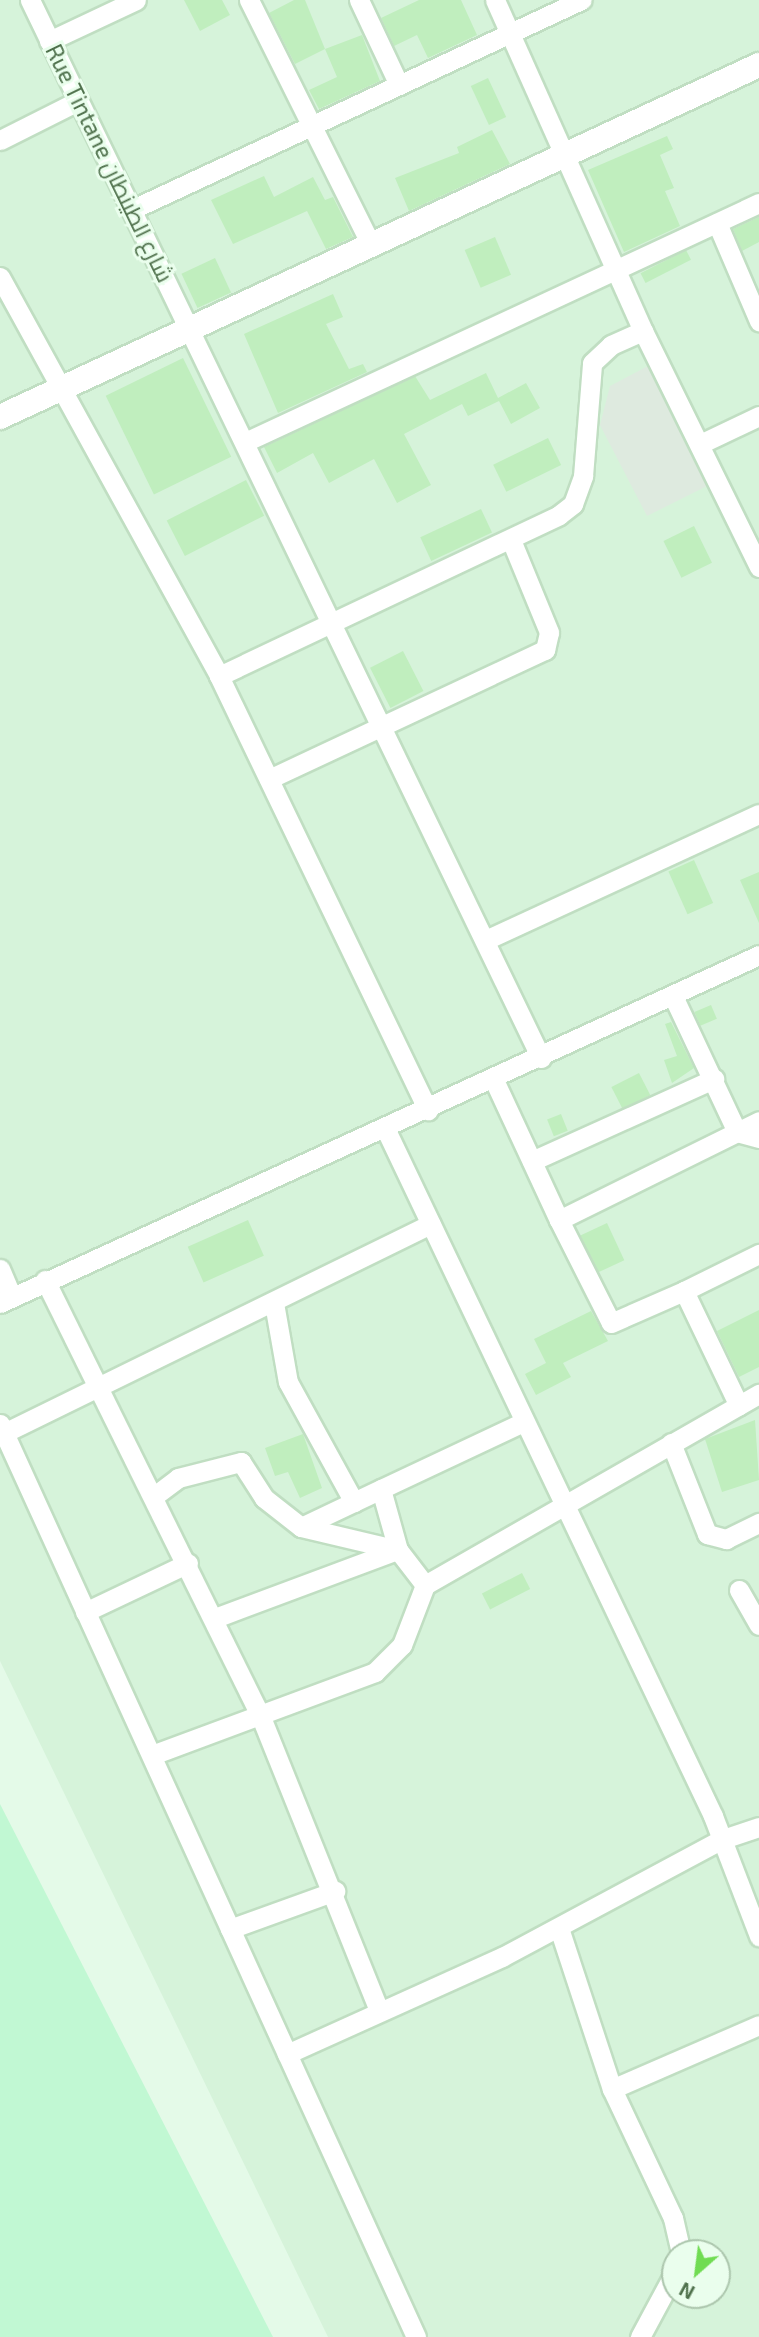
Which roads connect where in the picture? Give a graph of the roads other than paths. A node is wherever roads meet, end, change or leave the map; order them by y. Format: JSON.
{"nodes":[{"id":1,"x":30,"y":0,"type":"edge"},
{"id":2,"x":136,"y":0,"type":"edge"},
{"id":3,"x":249,"y":0,"type":"edge"},
{"id":4,"x":359,"y":0,"type":"edge"},
{"id":5,"x":495,"y":0,"type":"edge"},
{"id":6,"x":582,"y":0,"type":"edge"},
{"id":7,"x":510,"y":34,"type":"junction"},
{"id":8,"x":49,"y":41,"type":"junction"},
{"id":9,"x":759,"y":65,"type":"edge"},
{"id":10,"x":399,"y":85,"type":"junction"},
{"id":11,"x":78,"y":101,"type":"junction"},
{"id":12,"x":311,"y":126,"type":"junction"},
{"id":13,"x":0,"y":140,"type":"edge"},
{"id":14,"x":565,"y":154,"type":"junction"},
{"id":15,"x":759,"y":203,"type":"edge"},
{"id":16,"x":133,"y":209,"type":"junction"},
{"id":17,"x":717,"y":223,"type":"junction"},
{"id":18,"x":370,"y":243,"type":"junction"},
{"id":19,"x":618,"y":273,"type":"junction"},
{"id":20,"x":0,"y":277,"type":"edge"},
{"id":21,"x":759,"y":321,"type":"edge"},
{"id":22,"x":190,"y":327,"type":"junction"},
{"id":23,"x":643,"y":331,"type":"junction"},
{"id":24,"x":58,"y":391,"type":"junction"},
{"id":25,"x":759,"y":416,"type":"edge"},
{"id":26,"x":0,"y":417,"type":"edge"},
{"id":27,"x":245,"y":442,"type":"junction"},
{"id":28,"x":700,"y":444,"type":"junction"},
{"id":29,"x":753,"y":537,"type":"edge"},
{"id":30,"x":511,"y":540,"type":"junction"},
{"id":31,"x":759,"y":567,"type":"edge"},
{"id":32,"x":332,"y":623,"type":"junction"},
{"id":33,"x":219,"y":676,"type":"junction"},
{"id":34,"x":379,"y":725,"type":"junction"},
{"id":35,"x":269,"y":779,"type":"junction"},
{"id":36,"x":759,"y":814,"type":"edge"},
{"id":37,"x":488,"y":939,"type":"junction"},
{"id":38,"x":759,"y":956,"type":"edge"},
{"id":39,"x":673,"y":996,"type":"junction"},
{"id":40,"x":541,"y":1058,"type":"junction"},
{"id":41,"x":713,"y":1079,"type":"junction"},
{"id":42,"x":494,"y":1080,"type":"junction"},
{"id":43,"x":428,"y":1110,"type":"junction"},
{"id":44,"x":759,"y":1121,"type":"edge"},
{"id":45,"x":386,"y":1130,"type":"junction"},
{"id":46,"x":737,"y":1132,"type":"junction"},
{"id":47,"x":759,"y":1138,"type":"edge"},
{"id":48,"x":531,"y":1161,"type":"junction"},
{"id":49,"x":559,"y":1220,"type":"junction"},
{"id":50,"x":431,"y":1224,"type":"junction"},
{"id":51,"x":759,"y":1254,"type":"edge"},
{"id":52,"x":0,"y":1269,"type":"edge"},
{"id":53,"x":45,"y":1280,"type":"junction"},
{"id":54,"x":684,"y":1291,"type":"junction"},
{"id":55,"x":6,"y":1299,"type":"edge"},
{"id":56,"x":274,"y":1303,"type":"junction"},
{"id":57,"x":96,"y":1388,"type":"junction"},
{"id":58,"x":759,"y":1394,"type":"edge"},
{"id":59,"x":739,"y":1406,"type":"junction"},
{"id":60,"x":521,"y":1423,"type":"junction"},
{"id":61,"x":2,"y":1428,"type":"edge"},
{"id":62,"x":671,"y":1443,"type":"junction"},
{"id":63,"x":382,"y":1489,"type":"junction"},
{"id":64,"x":153,"y":1497,"type":"junction"},
{"id":65,"x":354,"y":1502,"type":"junction"},
{"id":66,"x":566,"y":1508,"type":"junction"},
{"id":67,"x":759,"y":1523,"type":"edge"},
{"id":68,"x":301,"y":1527,"type":"junction"},
{"id":69,"x":398,"y":1550,"type":"junction"},
{"id":70,"x":188,"y":1563,"type":"junction"},
{"id":71,"x":425,"y":1584,"type":"junction"},
{"id":72,"x":739,"y":1590,"type":"dead end"},
{"id":73,"x":85,"y":1612,"type":"junction"},
{"id":74,"x":757,"y":1616,"type":"edge"},
{"id":75,"x":215,"y":1618,"type":"junction"},
{"id":76,"x":261,"y":1717,"type":"junction"},
{"id":77,"x":152,"y":1755,"type":"junction"},
{"id":78,"x":759,"y":1827,"type":"edge"},
{"id":79,"x":720,"y":1840,"type":"junction"},
{"id":80,"x":335,"y":1891,"type":"junction"},
{"id":81,"x":559,"y":1928,"type":"junction"},
{"id":82,"x":230,"y":1929,"type":"junction"},
{"id":83,"x":759,"y":1936,"type":"edge"},
{"id":84,"x":379,"y":2011,"type":"junction"},
{"id":85,"x":759,"y":2025,"type":"edge"},
{"id":86,"x":287,"y":2054,"type":"junction"},
{"id":87,"x":612,"y":2089,"type":"junction"},
{"id":88,"x":678,"y":2239,"type":"edge"},
{"id":89,"x":661,"y":2298,"type":"edge"},
{"id":90,"x":416,"y":2337,"type":"edge"},
{"id":91,"x":640,"y":2337,"type":"edge"}],
"edges":[{"from":1,"to":8,"type":"street","name":"Rue Tintane شارع الطينطان"},
{"from":2,"to":8,"type":"street"},
{"from":3,"to":12,"type":"street"},
{"from":4,"to":10,"type":"street"},
{"from":5,"to":7,"type":"street"},
{"from":6,"to":7,"type":"street"},
{"from":7,"to":10,"type":"street"},
{"from":7,"to":14,"type":"street"},
{"from":8,"to":11,"type":"street","name":"Rue Tintane شارع الطينطان"},
{"from":9,"to":14,"type":"street"},
{"from":10,"to":12,"type":"street"},
{"from":11,"to":13,"type":"street"},
{"from":11,"to":16,"type":"street","name":"Rue Tintane شارع الطينطان"},
{"from":12,"to":16,"type":"street"},
{"from":12,"to":18,"type":"street"},
{"from":14,"to":18,"type":"street"},
{"from":14,"to":19,"type":"street"},
{"from":15,"to":17,"type":"street"},
{"from":16,"to":22,"type":"street","name":"Rue Tintane شارع الطينطان"},
{"from":17,"to":19,"type":"street"},
{"from":17,"to":21,"type":"street"},
{"from":18,"to":22,"type":"street"},
{"from":19,"to":23,"type":"street"},
{"from":19,"to":27,"type":"street"},
{"from":20,"to":24,"type":"street"},
{"from":22,"to":24,"type":"street"},
{"from":22,"to":27,"type":"street","name":"Rue Tintane شارع الطينطان"},
{"from":23,"to":28,"type":"street"},
{"from":23,"to":30,"type":"street"},
{"from":24,"to":26,"type":"street"},
{"from":24,"to":33,"type":"street"},
{"from":25,"to":28,"type":"street"},
{"from":27,"to":32,"type":"street","name":"Rue Tintane شارع الطينطان"},
{"from":28,"to":29,"type":"street"},
{"from":29,"to":31,"type":"street"},
{"from":30,"to":32,"type":"street"},
{"from":30,"to":34,"type":"street"},
{"from":32,"to":33,"type":"street"},
{"from":32,"to":34,"type":"street","name":"Rue Tintane شارع الطينطان"},
{"from":33,"to":35,"type":"street"},
{"from":34,"to":35,"type":"street"},
{"from":34,"to":37,"type":"street","name":"Rue Tintane شارع الطينطان"},
{"from":35,"to":43,"type":"street"},
{"from":36,"to":37,"type":"street"},
{"from":37,"to":40,"type":"street","name":"Rue Tintane شارع الطينطان"},
{"from":38,"to":39,"type":"street"},
{"from":39,"to":40,"type":"street"},
{"from":39,"to":41,"type":"street"},
{"from":40,"to":42,"type":"street"},
{"from":41,"to":46,"type":"street"},
{"from":41,"to":48,"type":"street"},
{"from":42,"to":43,"type":"street"},
{"from":42,"to":48,"type":"street"},
{"from":43,"to":45,"type":"street"},
{"from":44,"to":46,"type":"street"},
{"from":45,"to":50,"type":"street"},
{"from":45,"to":53,"type":"street"},
{"from":46,"to":47,"type":"street"},
{"from":46,"to":49,"type":"street"},
{"from":48,"to":49,"type":"street"},
{"from":49,"to":54,"type":"street"},
{"from":50,"to":56,"type":"street"},
{"from":50,"to":60,"type":"street"},
{"from":51,"to":54,"type":"street"},
{"from":52,"to":55,"type":"street"},
{"from":53,"to":55,"type":"street"},
{"from":53,"to":57,"type":"street"},
{"from":54,"to":59,"type":"street"},
{"from":56,"to":57,"type":"street"},
{"from":56,"to":65,"type":"street"},
{"from":57,"to":61,"type":"street"},
{"from":57,"to":64,"type":"street"},
{"from":58,"to":59,"type":"street"},
{"from":59,"to":62,"type":"street"},
{"from":60,"to":63,"type":"street"},
{"from":60,"to":66,"type":"street"},
{"from":61,"to":73,"type":"street"},
{"from":62,"to":66,"type":"street"},
{"from":62,"to":67,"type":"street"},
{"from":63,"to":65,"type":"street"},
{"from":63,"to":69,"type":"street"},
{"from":64,"to":68,"type":"street"},
{"from":64,"to":70,"type":"street"},
{"from":65,"to":68,"type":"street"},
{"from":66,"to":71,"type":"street"},
{"from":66,"to":79,"type":"street"},
{"from":68,"to":69,"type":"street"},
{"from":69,"to":71,"type":"street"},
{"from":69,"to":75,"type":"street"},
{"from":70,"to":73,"type":"street"},
{"from":70,"to":75,"type":"street"},
{"from":71,"to":76,"type":"street"},
{"from":72,"to":74,"type":"street"},
{"from":73,"to":77,"type":"street"},
{"from":75,"to":76,"type":"street"},
{"from":76,"to":77,"type":"street"},
{"from":76,"to":80,"type":"street"},
{"from":77,"to":82,"type":"street"},
{"from":78,"to":79,"type":"street"},
{"from":79,"to":81,"type":"street"},
{"from":79,"to":83,"type":"street"},
{"from":80,"to":82,"type":"street"},
{"from":80,"to":84,"type":"street"},
{"from":81,"to":84,"type":"street"},
{"from":81,"to":87,"type":"street"},
{"from":82,"to":86,"type":"street"},
{"from":84,"to":86,"type":"street"},
{"from":85,"to":87,"type":"street"},
{"from":86,"to":90,"type":"street"},
{"from":87,"to":88,"type":"street"},
{"from":89,"to":91,"type":"street"}]}
